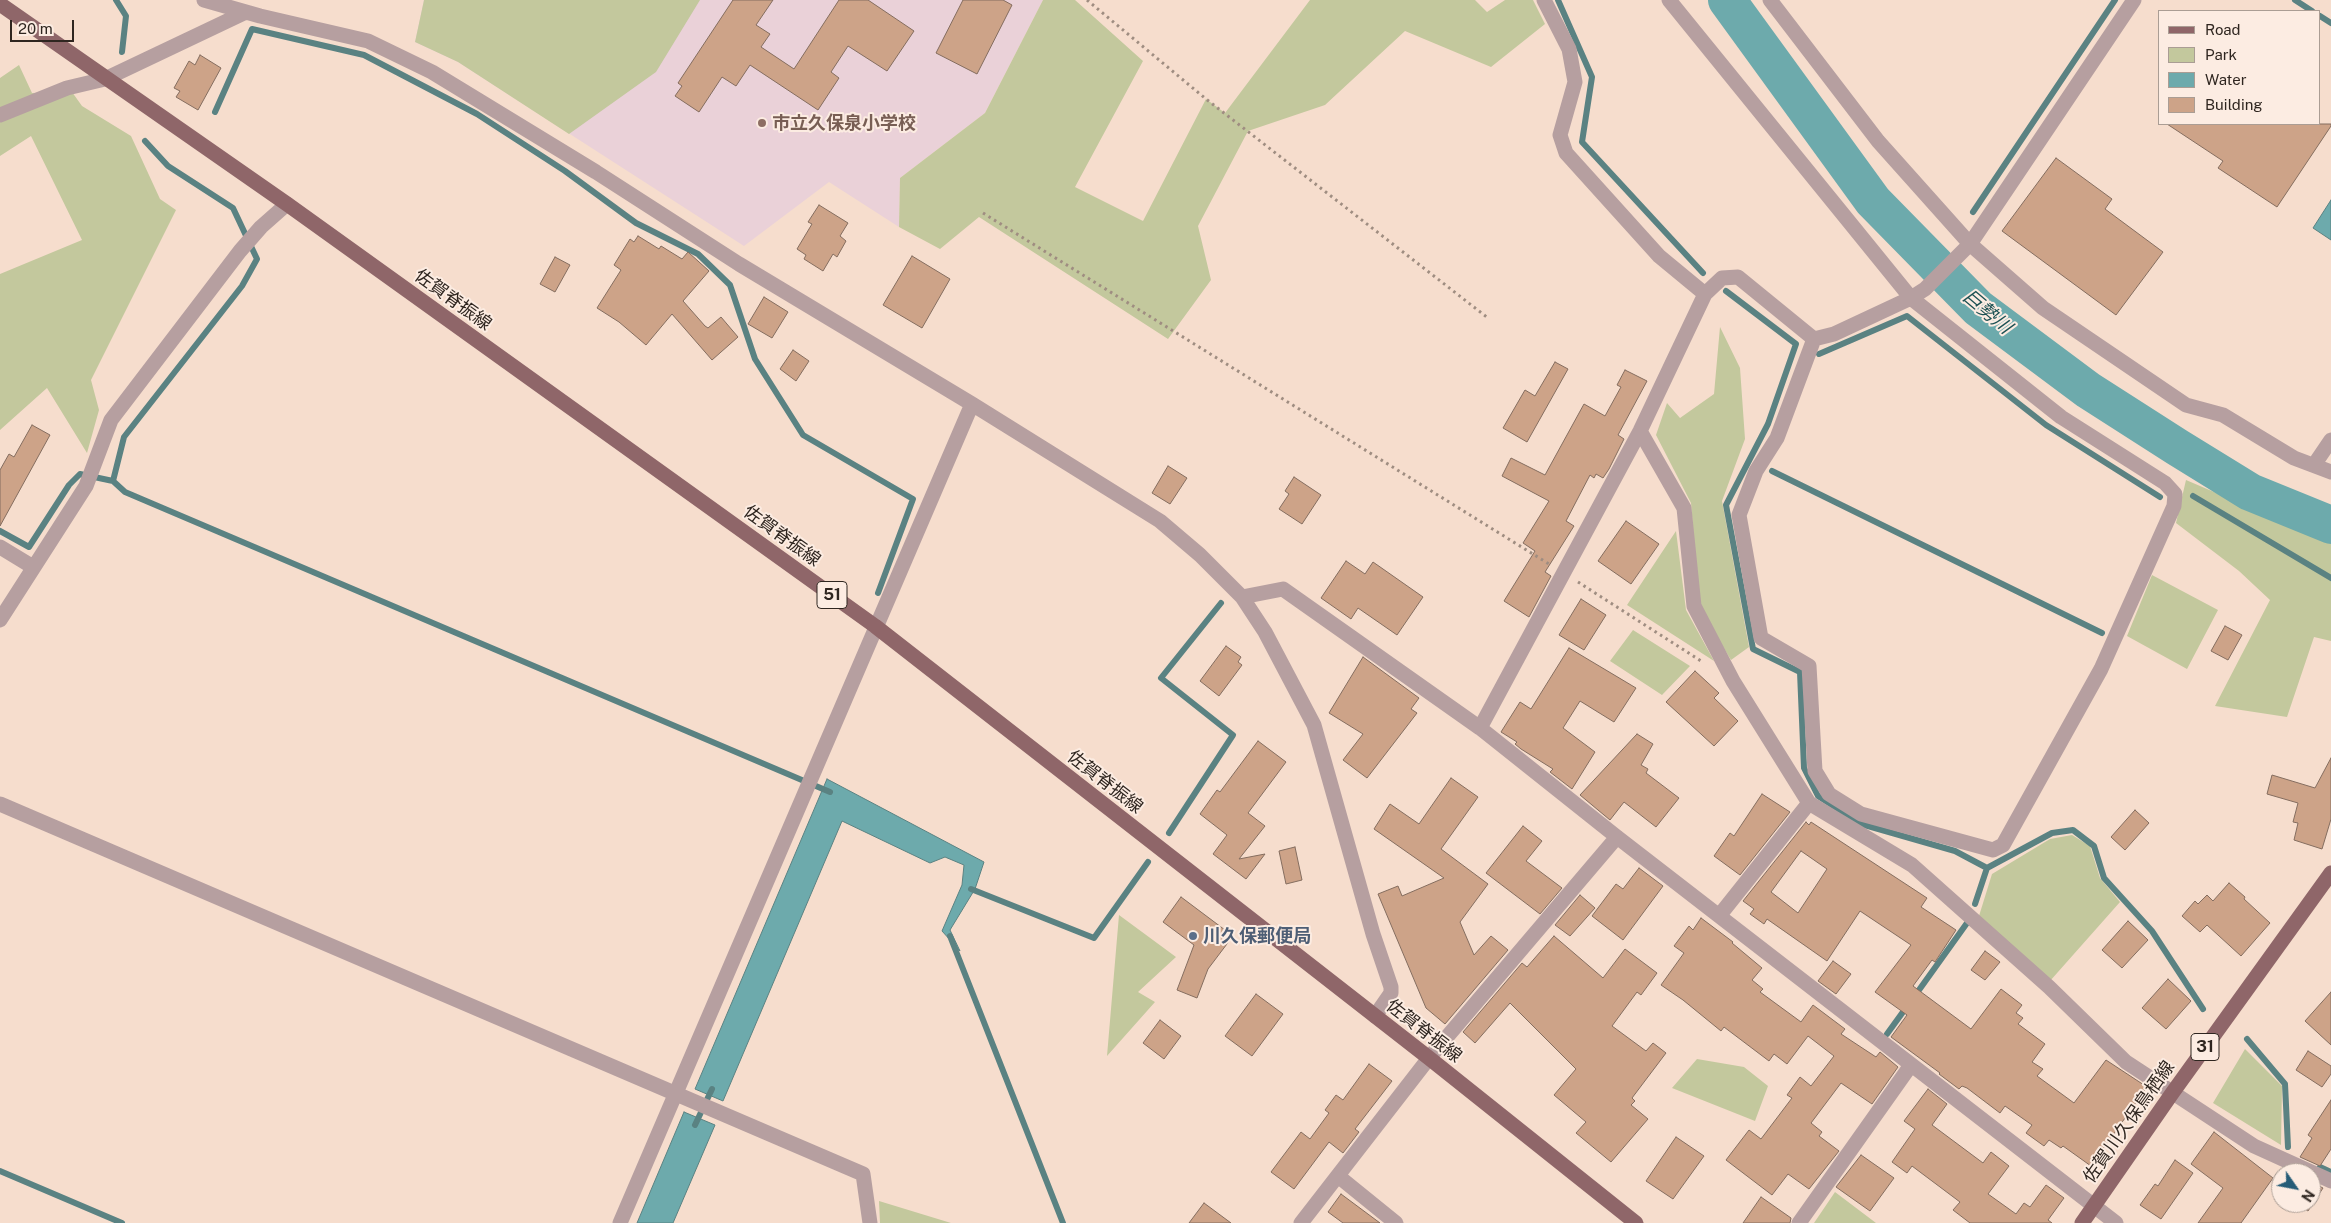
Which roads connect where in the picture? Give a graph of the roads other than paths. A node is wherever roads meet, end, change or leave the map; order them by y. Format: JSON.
{"nodes":[{"id":1,"x":204,"y":0,"type":"edge"},
{"id":2,"x":1544,"y":0,"type":"edge"},
{"id":3,"x":1669,"y":0,"type":"edge"},
{"id":4,"x":1770,"y":0,"type":"edge"},
{"id":5,"x":2134,"y":0,"type":"edge"},
{"id":6,"x":0,"y":4,"type":"edge"},
{"id":7,"x":246,"y":12,"type":"junction"},
{"id":8,"x":105,"y":79,"type":"junction"},
{"id":9,"x":0,"y":116,"type":"edge"},
{"id":10,"x":287,"y":204,"type":"junction"},
{"id":11,"x":1970,"y":244,"type":"junction"},
{"id":12,"x":1705,"y":294,"type":"junction"},
{"id":13,"x":1911,"y":298,"type":"junction"},
{"id":14,"x":1814,"y":339,"type":"junction"},
{"id":15,"x":972,"y":404,"type":"junction"},
{"id":16,"x":1640,"y":431,"type":"junction"},
{"id":17,"x":2331,"y":440,"type":"edge"},
{"id":18,"x":2314,"y":465,"type":"junction"},
{"id":19,"x":2331,"y":472,"type":"edge"},
{"id":20,"x":0,"y":547,"type":"edge"},
{"id":21,"x":34,"y":567,"type":"junction"},
{"id":22,"x":1242,"y":597,"type":"junction"},
{"id":23,"x":0,"y":620,"type":"edge"},
{"id":24,"x":875,"y":626,"type":"junction"},
{"id":25,"x":1480,"y":728,"type":"junction"},
{"id":26,"x":1809,"y":803,"type":"junction"},
{"id":27,"x":0,"y":804,"type":"edge"},
{"id":28,"x":1617,"y":837,"type":"junction"},
{"id":29,"x":2331,"y":873,"type":"edge"},
{"id":30,"x":1719,"y":916,"type":"junction"},
{"id":31,"x":1375,"y":1016,"type":"junction"},
{"id":32,"x":1429,"y":1058,"type":"junction"},
{"id":33,"x":1911,"y":1065,"type":"junction"},
{"id":34,"x":2173,"y":1092,"type":"junction"},
{"id":35,"x":674,"y":1094,"type":"junction"},
{"id":36,"x":1338,"y":1176,"type":"junction"},
{"id":37,"x":2331,"y":1181,"type":"edge"},
{"id":38,"x":2094,"y":1206,"type":"junction"},
{"id":39,"x":620,"y":1223,"type":"edge"},
{"id":40,"x":870,"y":1223,"type":"edge"},
{"id":41,"x":1301,"y":1223,"type":"edge"},
{"id":42,"x":1396,"y":1223,"type":"edge"},
{"id":43,"x":1636,"y":1223,"type":"edge"},
{"id":44,"x":1799,"y":1223,"type":"edge"},
{"id":45,"x":2082,"y":1223,"type":"edge"},
{"id":46,"x":2116,"y":1223,"type":"edge"}],
"edges":[{"from":1,"to":7,"type":"street"},
{"from":2,"to":12,"type":"street"},
{"from":3,"to":13,"type":"street"},
{"from":4,"to":11,"type":"street"},
{"from":5,"to":11,"type":"street"},
{"from":6,"to":8,"type":"main road","name":"佐賀脊振線","number":"51"},
{"from":7,"to":8,"type":"street"},
{"from":7,"to":15,"type":"street"},
{"from":8,"to":9,"type":"street"},
{"from":8,"to":10,"type":"main road","name":"佐賀脊振線","number":"51"},
{"from":10,"to":21,"type":"street"},
{"from":10,"to":24,"type":"main road","name":"佐賀脊振線","number":"51"},
{"from":11,"to":13,"type":"street"},
{"from":11,"to":18,"type":"street"},
{"from":12,"to":14,"type":"street"},
{"from":12,"to":16,"type":"street"},
{"from":13,"to":14,"type":"street"},
{"from":13,"to":14,"type":"street"},
{"from":15,"to":22,"type":"street"},
{"from":15,"to":24,"type":"street"},
{"from":16,"to":25,"type":"street"},
{"from":16,"to":26,"type":"street"},
{"from":17,"to":18,"type":"street"},
{"from":18,"to":19,"type":"street"},
{"from":20,"to":21,"type":"street"},
{"from":21,"to":23,"type":"street"},
{"from":22,"to":25,"type":"street"},
{"from":22,"to":31,"type":"street"},
{"from":24,"to":31,"type":"main road","name":"佐賀脊振線","number":"51"},
{"from":24,"to":35,"type":"street"},
{"from":25,"to":28,"type":"street"},
{"from":26,"to":30,"type":"street"},
{"from":26,"to":34,"type":"street"},
{"from":27,"to":35,"type":"street"},
{"from":28,"to":30,"type":"street"},
{"from":28,"to":32,"type":"street"},
{"from":29,"to":34,"type":"main road","name":"佐賀川久保鳥栖線","number":"31"},
{"from":30,"to":33,"type":"street"},
{"from":31,"to":32,"type":"main road","name":"佐賀脊振線","number":"51"},
{"from":32,"to":36,"type":"street"},
{"from":32,"to":43,"type":"main road","name":"佐賀脊振線","number":"51"},
{"from":33,"to":38,"type":"street"},
{"from":33,"to":44,"type":"street"},
{"from":34,"to":37,"type":"street"},
{"from":34,"to":38,"type":"main road","name":"佐賀川久保鳥栖線","number":"31"},
{"from":35,"to":39,"type":"street"},
{"from":35,"to":40,"type":"street"},
{"from":36,"to":41,"type":"street"},
{"from":36,"to":42,"type":"street"},
{"from":38,"to":45,"type":"main road","name":"佐賀川久保鳥栖線","number":"31"},
{"from":38,"to":46,"type":"street"}]}
